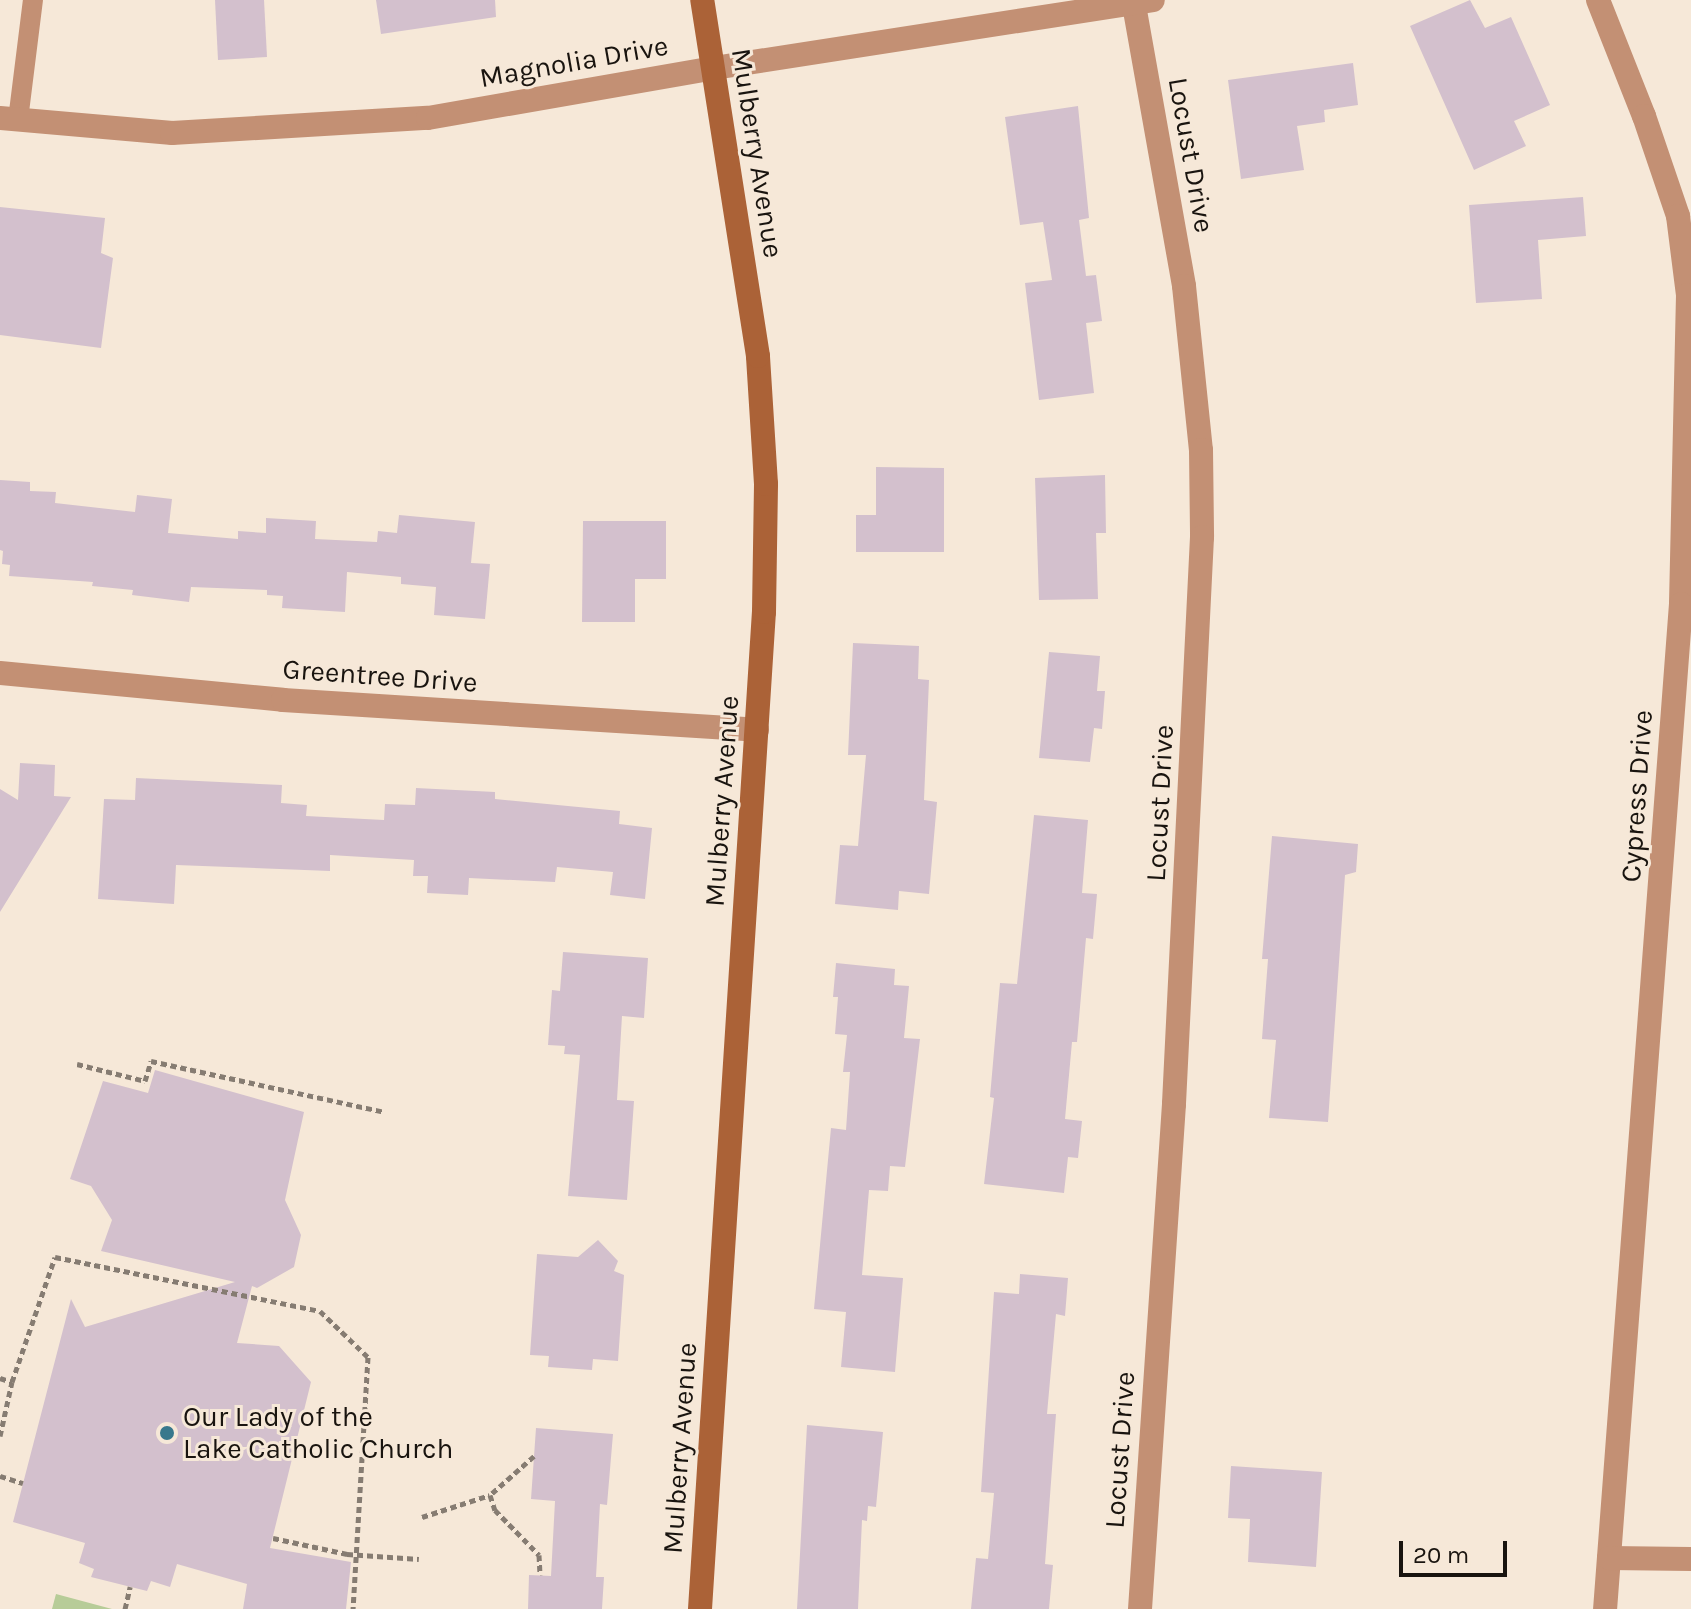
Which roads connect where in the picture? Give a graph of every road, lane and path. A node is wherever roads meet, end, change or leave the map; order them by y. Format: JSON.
{"nodes":[{"id":1,"x":33,"y":0,"type":"edge"},
{"id":2,"x":702,"y":0,"type":"edge"},
{"id":3,"x":1598,"y":0,"type":"edge"},
{"id":4,"x":1144,"y":2,"type":"edge"},
{"id":5,"x":714,"y":68,"type":"junction"},
{"id":6,"x":9,"y":119,"type":"edge"},
{"id":7,"x":1686,"y":604,"type":"edge"},
{"id":8,"x":0,"y":673,"type":"edge"},
{"id":9,"x":757,"y":730,"type":"junction"},
{"id":10,"x":77,"y":1064,"type":"dead end"},
{"id":11,"x":384,"y":1112,"type":"dead end"},
{"id":12,"x":0,"y":1378,"type":"edge"},
{"id":13,"x":12,"y":1382,"type":"junction"},
{"id":14,"x":0,"y":1436,"type":"edge"},
{"id":15,"x":534,"y":1456,"type":"dead end"},
{"id":16,"x":0,"y":1476,"type":"edge"},
{"id":17,"x":23,"y":1483,"type":"dead end"},
{"id":18,"x":490,"y":1495,"type":"junction"},
{"id":19,"x":422,"y":1517,"type":"dead end"},
{"id":20,"x":273,"y":1538,"type":"dead end"},
{"id":21,"x":357,"y":1555,"type":"junction"},
{"id":22,"x":1609,"y":1558,"type":"junction"},
{"id":23,"x":419,"y":1559,"type":"dead end"},
{"id":24,"x":1691,"y":1559,"type":"edge"},
{"id":25,"x":540,"y":1575,"type":"dead end"},
{"id":26,"x":130,"y":1587,"type":"dead end"},
{"id":27,"x":125,"y":1609,"type":"edge"},
{"id":28,"x":353,"y":1609,"type":"edge"},
{"id":29,"x":700,"y":1609,"type":"edge"},
{"id":30,"x":1140,"y":1609,"type":"edge"},
{"id":31,"x":1605,"y":1609,"type":"edge"}],
"edges":[{"from":1,"to":6,"type":"lane"},
{"from":2,"to":5,"type":"street","name":"Mulberry Avenue"},
{"from":3,"to":7,"type":"street","name":"Cypress Drive"},
{"from":4,"to":5,"type":"street","name":"Magnolia Drive"},
{"from":4,"to":30,"type":"street","name":"Locust Drive"},
{"from":5,"to":6,"type":"street","name":"Magnolia Drive"},
{"from":5,"to":9,"type":"street","name":"Mulberry Avenue"},
{"from":7,"to":22,"type":"street","name":"Cypress Drive"},
{"from":8,"to":9,"type":"street","name":"Greentree Drive"},
{"from":9,"to":29,"type":"street","name":"Mulberry Avenue"},
{"from":10,"to":11,"type":"path"},
{"from":12,"to":13,"type":"path"},
{"from":13,"to":14,"type":"path"},
{"from":13,"to":21,"type":"path"},
{"from":15,"to":18,"type":"path"},
{"from":16,"to":17,"type":"path"},
{"from":18,"to":19,"type":"path"},
{"from":18,"to":25,"type":"path"},
{"from":20,"to":21,"type":"path"},
{"from":21,"to":23,"type":"path"},
{"from":21,"to":28,"type":"path"},
{"from":22,"to":24,"type":"street"},
{"from":22,"to":31,"type":"street","name":"Cypress Drive"},
{"from":26,"to":27,"type":"path"}]}
